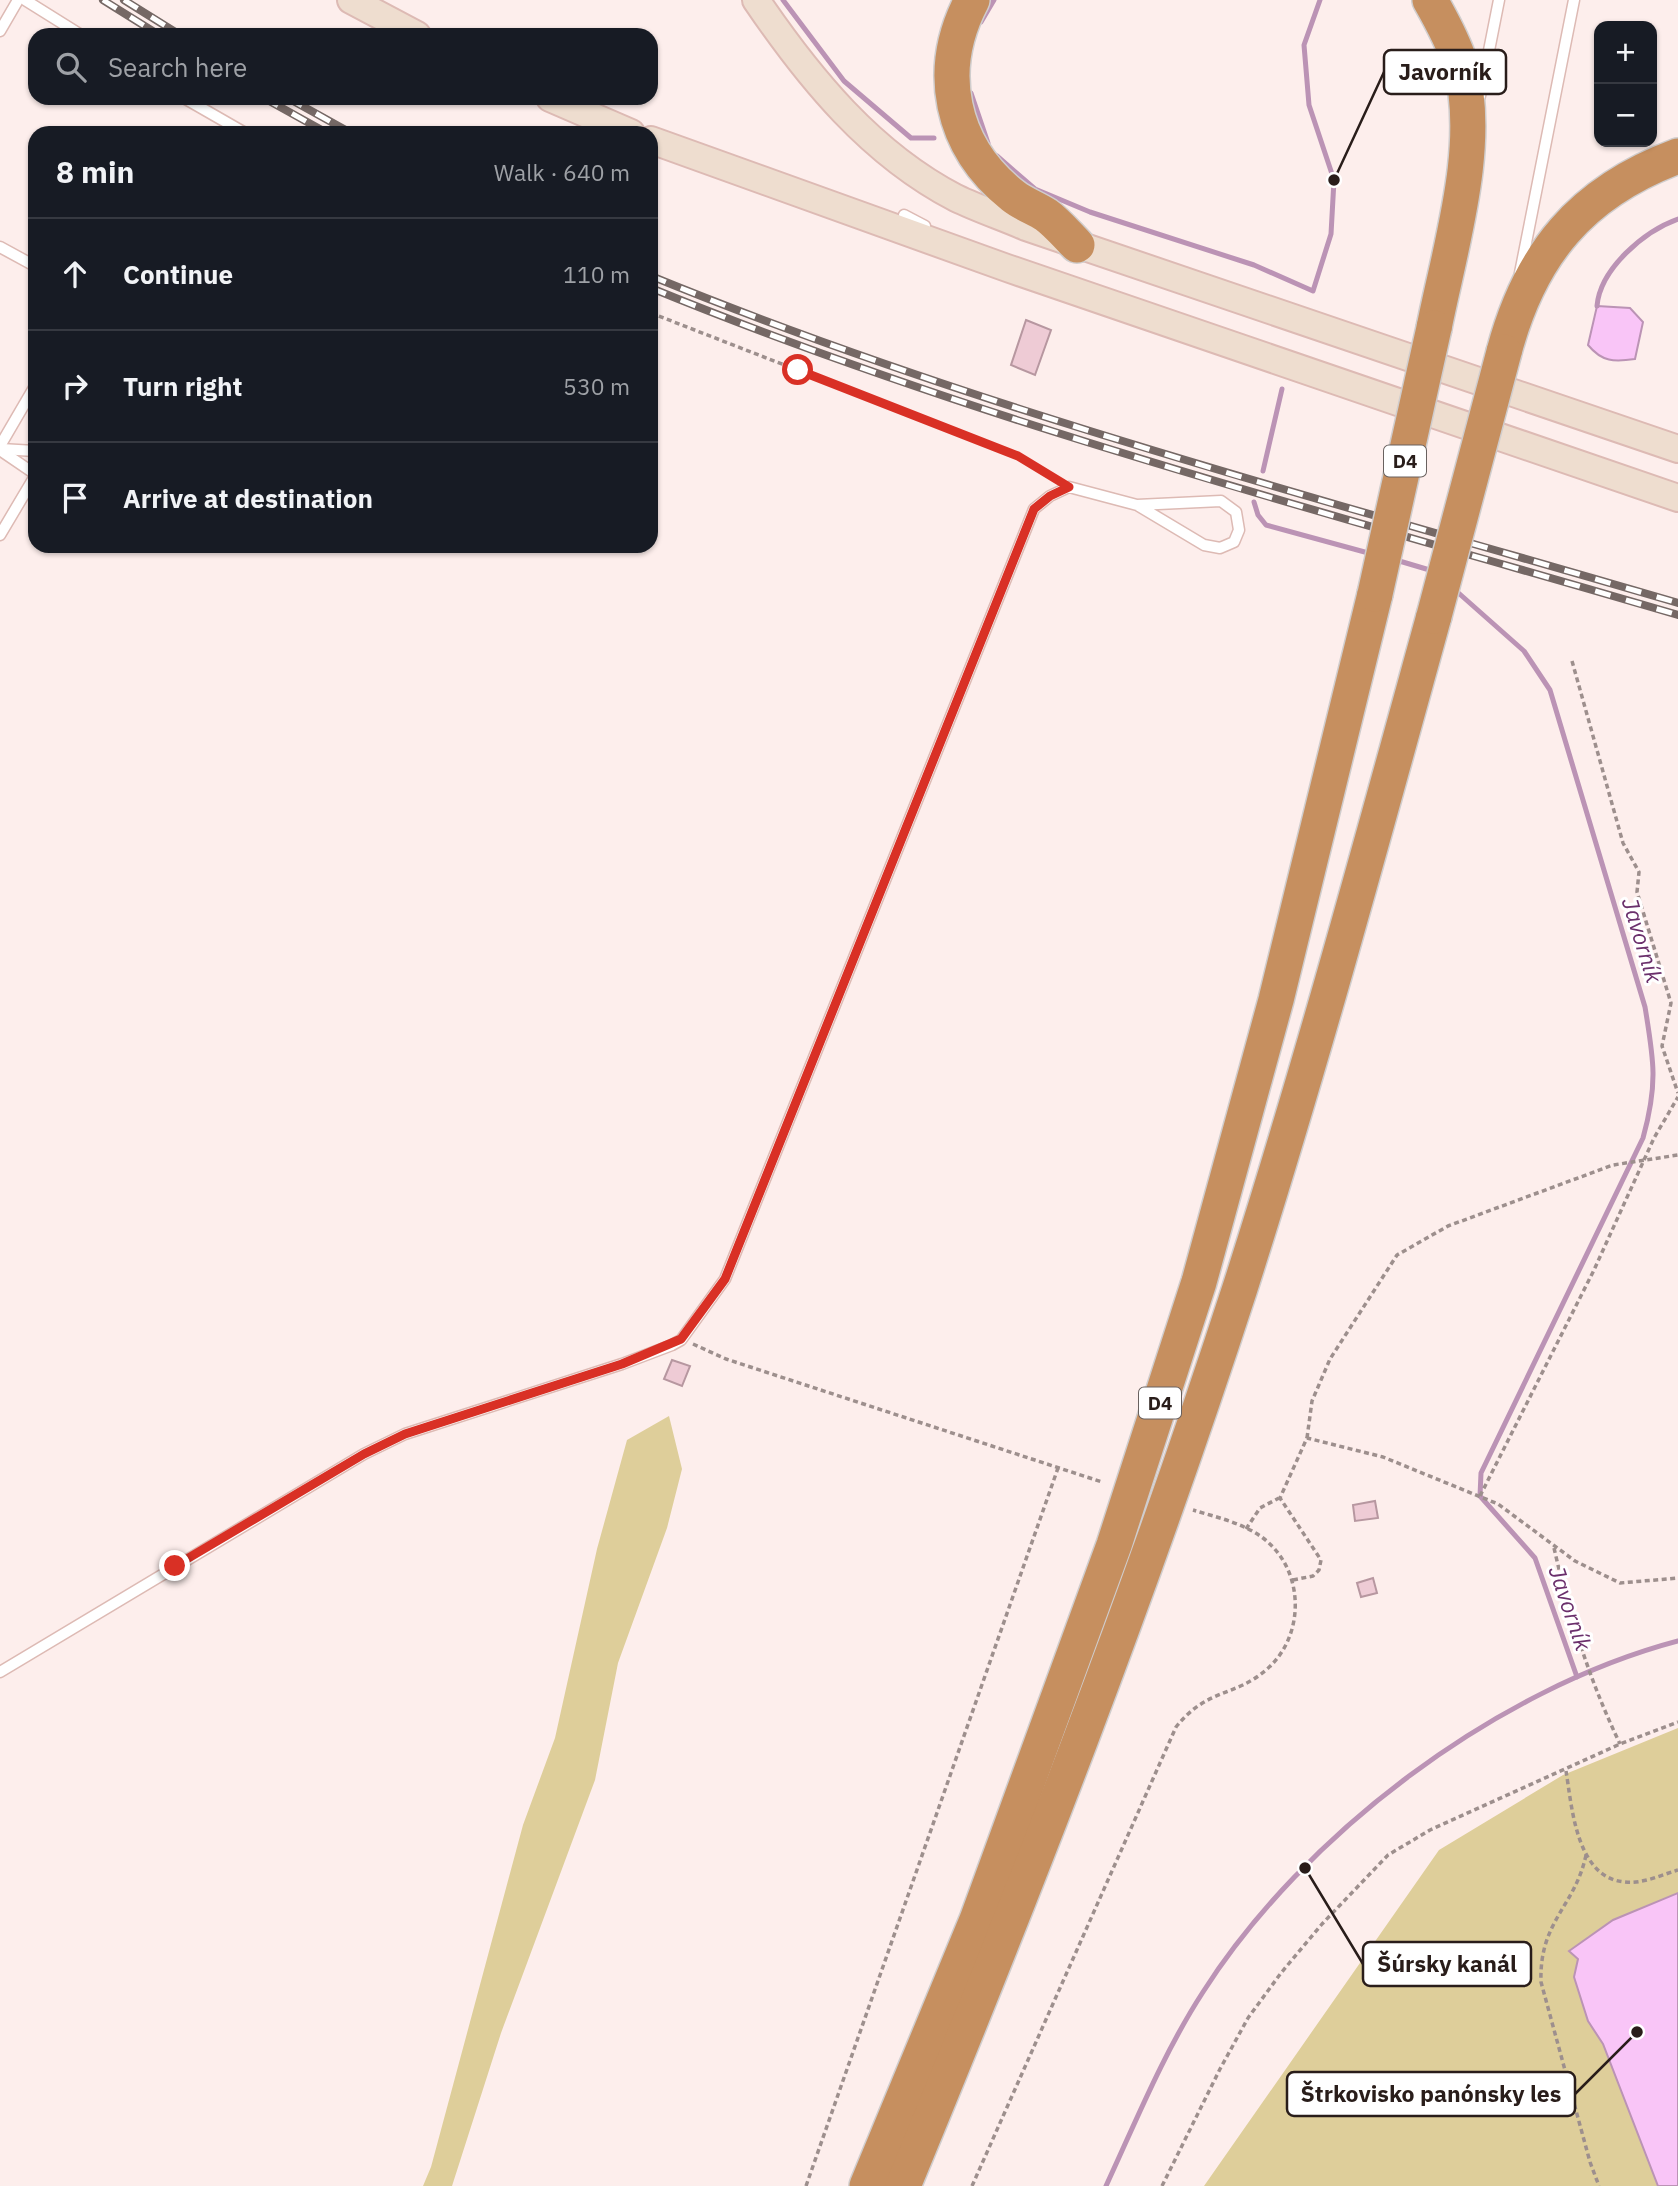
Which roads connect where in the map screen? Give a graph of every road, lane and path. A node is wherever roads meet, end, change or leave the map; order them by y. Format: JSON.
{"nodes":[{"id":1,"x":18,"y":0,"type":"edge"},
{"id":2,"x":25,"y":0,"type":"edge"},
{"id":3,"x":351,"y":0,"type":"edge"},
{"id":4,"x":756,"y":0,"type":"edge"},
{"id":5,"x":972,"y":0,"type":"edge"},
{"id":6,"x":1430,"y":0,"type":"edge"},
{"id":7,"x":1499,"y":0,"type":"edge"},
{"id":8,"x":1574,"y":0,"type":"edge"},
{"id":9,"x":70,"y":28,"type":"edge"},
{"id":10,"x":404,"y":28,"type":"edge"},
{"id":11,"x":0,"y":31,"type":"edge"},
{"id":12,"x":196,"y":105,"type":"edge"},
{"id":13,"x":566,"y":105,"type":"edge"},
{"id":14,"x":233,"y":126,"type":"edge"},
{"id":15,"x":615,"y":126,"type":"edge"},
{"id":16,"x":658,"y":143,"type":"edge"},
{"id":17,"x":1678,"y":156,"type":"edge"},
{"id":18,"x":1466,"y":163,"type":"junction"},
{"id":19,"x":904,"y":215,"type":"dead end"},
{"id":20,"x":1077,"y":244,"type":"junction"},
{"id":21,"x":0,"y":247,"type":"edge"},
{"id":22,"x":28,"y":262,"type":"edge"},
{"id":23,"x":1007,"y":268,"type":"junction"},
{"id":24,"x":658,"y":316,"type":"edge"},
{"id":25,"x":1504,"y":352,"type":"junction"},
{"id":26,"x":28,"y":398,"type":"edge"},
{"id":27,"x":0,"y":448,"type":"edge"},
{"id":28,"x":1678,"y":449,"type":"edge"},
{"id":29,"x":28,"y":450,"type":"edge"},
{"id":30,"x":28,"y":470,"type":"edge"},
{"id":31,"x":28,"y":487,"type":"edge"},
{"id":32,"x":1069,"y":487,"type":"junction"},
{"id":33,"x":1678,"y":498,"type":"edge"},
{"id":34,"x":1137,"y":505,"type":"junction"},
{"id":35,"x":0,"y":535,"type":"edge"},
{"id":36,"x":1572,"y":661,"type":"dead end"},
{"id":37,"x":1678,"y":1095,"type":"edge"},
{"id":38,"x":1678,"y":1155,"type":"edge"},
{"id":39,"x":1644,"y":1161,"type":"junction"},
{"id":40,"x":681,"y":1339,"type":"junction"},
{"id":41,"x":1307,"y":1438,"type":"junction"},
{"id":42,"x":1058,"y":1468,"type":"junction"},
{"id":43,"x":1102,"y":1482,"type":"dead end"},
{"id":44,"x":1480,"y":1496,"type":"junction"},
{"id":45,"x":1280,"y":1498,"type":"junction"},
{"id":46,"x":1193,"y":1510,"type":"dead end"},
{"id":47,"x":1246,"y":1529,"type":"junction"},
{"id":48,"x":1553,"y":1546,"type":"junction"},
{"id":49,"x":1678,"y":1578,"type":"edge"},
{"id":50,"x":1293,"y":1580,"type":"junction"},
{"id":51,"x":0,"y":1672,"type":"edge"},
{"id":52,"x":1678,"y":1722,"type":"edge"},
{"id":53,"x":1620,"y":1744,"type":"junction"},
{"id":54,"x":1566,"y":1771,"type":"junction"},
{"id":55,"x":1587,"y":1855,"type":"junction"},
{"id":56,"x":1678,"y":1870,"type":"edge"},
{"id":57,"x":806,"y":2186,"type":"edge"},
{"id":58,"x":867,"y":2186,"type":"edge"},
{"id":59,"x":903,"y":2186,"type":"edge"},
{"id":60,"x":972,"y":2186,"type":"edge"},
{"id":61,"x":1162,"y":2186,"type":"edge"},
{"id":62,"x":1599,"y":2186,"type":"edge"}],
"edges":[{"from":1,"to":11,"type":"lane"},
{"from":2,"to":9,"type":"lane"},
{"from":3,"to":10,"type":"main road"},
{"from":4,"to":20,"type":"main road"},
{"from":5,"to":20,"type":"highway"},
{"from":6,"to":18,"type":"highway"},
{"from":7,"to":18,"type":"lane","number":"D4"},
{"from":8,"to":25,"type":"lane","number":"D4"},
{"from":12,"to":14,"type":"lane"},
{"from":13,"to":15,"type":"main road"},
{"from":16,"to":23,"type":"main road"},
{"from":17,"to":25,"type":"highway"},
{"from":18,"to":58,"type":"highway","number":"D4","bridge":true},
{"from":19,"to":23,"type":"lane"},
{"from":20,"to":28,"type":"main road"},
{"from":21,"to":22,"type":"lane"},
{"from":23,"to":33,"type":"main road"},
{"from":24,"to":32,"type":"path"},
{"from":25,"to":59,"type":"highway","number":"D4","bridge":true},
{"from":26,"to":27,"type":"lane"},
{"from":27,"to":29,"type":"lane"},
{"from":27,"to":30,"type":"lane"},
{"from":31,"to":35,"type":"lane"},
{"from":32,"to":34,"type":"lane"},
{"from":32,"to":40,"type":"lane"},
{"from":34,"to":34,"type":"lane"},
{"from":36,"to":37,"type":"path"},
{"from":37,"to":39,"type":"path"},
{"from":38,"to":39,"type":"path"},
{"from":39,"to":41,"type":"path"},
{"from":39,"to":44,"type":"path"},
{"from":40,"to":42,"type":"path"},
{"from":40,"to":51,"type":"lane"},
{"from":41,"to":44,"type":"path"},
{"from":41,"to":45,"type":"path"},
{"from":42,"to":43,"type":"path"},
{"from":42,"to":57,"type":"path"},
{"from":44,"to":48,"type":"path"},
{"from":45,"to":47,"type":"path"},
{"from":45,"to":50,"type":"path"},
{"from":46,"to":47,"type":"path"},
{"from":47,"to":50,"type":"path"},
{"from":48,"to":49,"type":"path"},
{"from":48,"to":53,"type":"path"},
{"from":50,"to":60,"type":"path"},
{"from":52,"to":53,"type":"path"},
{"from":53,"to":54,"type":"path"},
{"from":54,"to":55,"type":"path"},
{"from":54,"to":61,"type":"path"},
{"from":55,"to":56,"type":"path"},
{"from":55,"to":62,"type":"path"}]}
